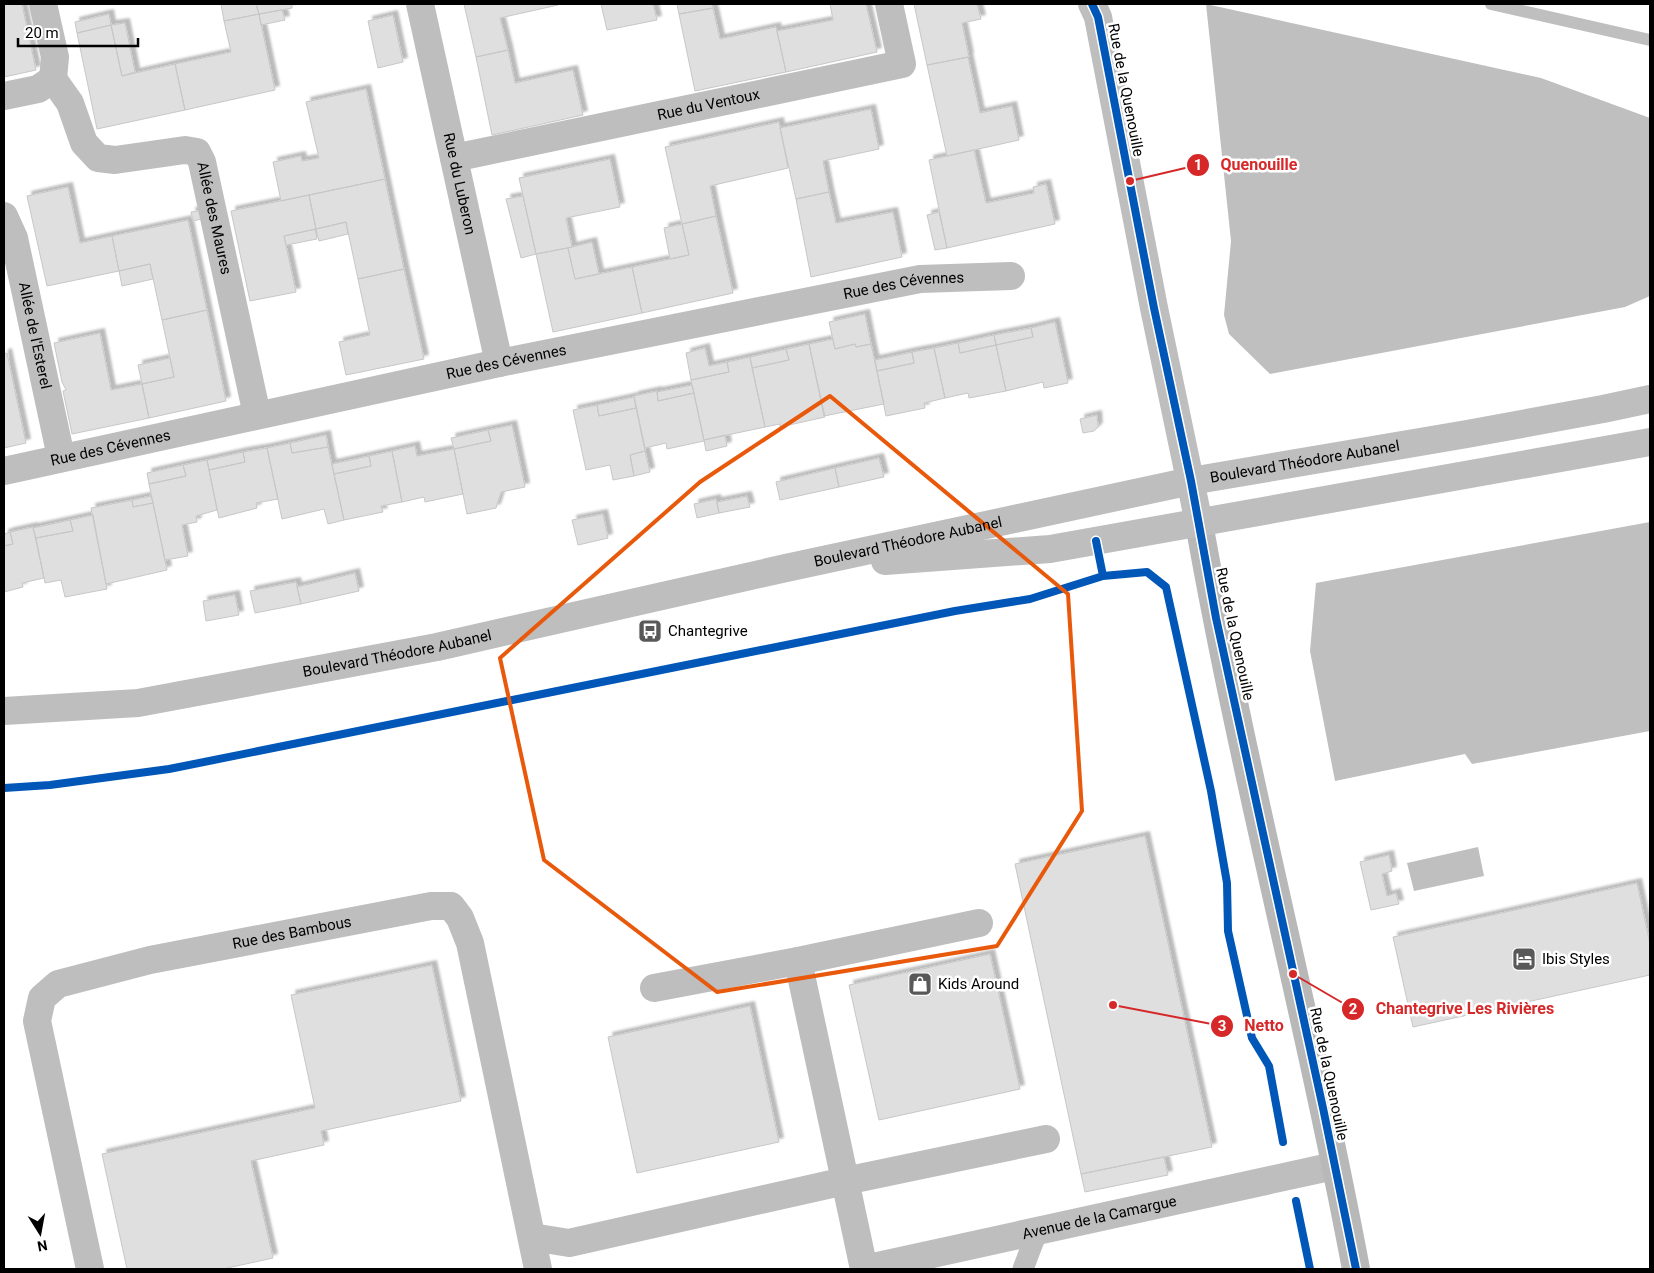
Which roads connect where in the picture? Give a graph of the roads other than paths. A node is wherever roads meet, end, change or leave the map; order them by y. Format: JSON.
{"nodes":[{"id":1,"x":43,"y":4,"type":"edge"},
{"id":2,"x":420,"y":4,"type":"edge"},
{"id":3,"x":889,"y":4,"type":"edge"},
{"id":4,"x":1092,"y":4,"type":"edge"},
{"id":5,"x":53,"y":79,"type":"junction"},
{"id":6,"x":4,"y":96,"type":"edge"},
{"id":7,"x":454,"y":158,"type":"junction"},
{"id":8,"x":4,"y":216,"type":"edge"},
{"id":9,"x":1011,"y":276,"type":"dead end"},
{"id":10,"x":499,"y":363,"type":"junction"},
{"id":11,"x":1650,"y":398,"type":"edge"},
{"id":12,"x":256,"y":415,"type":"junction"},
{"id":13,"x":1650,"y":442,"type":"edge"},
{"id":14,"x":61,"y":457,"type":"junction"},
{"id":15,"x":4,"y":471,"type":"edge"},
{"id":16,"x":1191,"y":481,"type":"junction"},
{"id":17,"x":1199,"y":523,"type":"junction"},
{"id":18,"x":786,"y":568,"type":"junction"},
{"id":19,"x":4,"y":711,"type":"edge"},
{"id":20,"x":979,"y":923,"type":"dead end"},
{"id":21,"x":798,"y":961,"type":"junction"},
{"id":22,"x":654,"y":988,"type":"dead end"},
{"id":23,"x":1046,"y":1139,"type":"dead end"},
{"id":24,"x":1334,"y":1166,"type":"junction"},
{"id":25,"x":845,"y":1181,"type":"junction"},
{"id":26,"x":1037,"y":1232,"type":"junction"},
{"id":27,"x":532,"y":1237,"type":"junction"},
{"id":28,"x":90,"y":1269,"type":"edge"},
{"id":29,"x":538,"y":1269,"type":"edge"},
{"id":30,"x":864,"y":1269,"type":"edge"},
{"id":31,"x":1023,"y":1269,"type":"edge"},
{"id":32,"x":1356,"y":1269,"type":"edge"}],
"edges":[{"from":1,"to":5,"type":"street"},
{"from":2,"to":7,"type":"street","name":"Rue du Luberon"},
{"from":3,"to":7,"type":"street","name":"Rue du Ventoux"},
{"from":4,"to":16,"type":"street","name":"Rue de la Quenouille"},
{"from":5,"to":6,"type":"street"},
{"from":5,"to":12,"type":"street","name":"Allée des Maures"},
{"from":7,"to":10,"type":"street","name":"Rue du Luberon"},
{"from":8,"to":14,"type":"street","name":"Allée de l'Esterel"},
{"from":9,"to":10,"type":"street","name":"Rue des Cévennes"},
{"from":10,"to":12,"type":"street","name":"Rue des Cévennes"},
{"from":11,"to":16,"type":"street","name":"Boulevard Théodore Aubanel"},
{"from":12,"to":14,"type":"street","name":"Rue des Cévennes"},
{"from":13,"to":17,"type":"street","name":"Boulevard Théodore Aubanel"},
{"from":14,"to":15,"type":"street","name":"Rue des Cévennes"},
{"from":16,"to":17,"type":"street","name":"Rue de la Quenouille"},
{"from":16,"to":18,"type":"street","name":"Boulevard Théodore Aubanel"},
{"from":17,"to":18,"type":"street","name":"Boulevard Théodore Aubanel"},
{"from":17,"to":24,"type":"street","name":"Rue de la Quenouille"},
{"from":18,"to":19,"type":"street","name":"Boulevard Théodore Aubanel"},
{"from":20,"to":21,"type":"street"},
{"from":21,"to":22,"type":"street"},
{"from":21,"to":25,"type":"street"},
{"from":23,"to":25,"type":"street"},
{"from":24,"to":26,"type":"street","name":"Avenue de la Camargue"},
{"from":24,"to":32,"type":"street","name":"Rue de la Quenouille"},
{"from":25,"to":27,"type":"street"},
{"from":25,"to":30,"type":"street"},
{"from":26,"to":30,"type":"street","name":"Avenue de la Camargue"},
{"from":26,"to":31,"type":"lane"},
{"from":27,"to":28,"type":"street","name":"Rue des Bambous"},
{"from":27,"to":29,"type":"street","name":"Rue des Bambous"}]}
